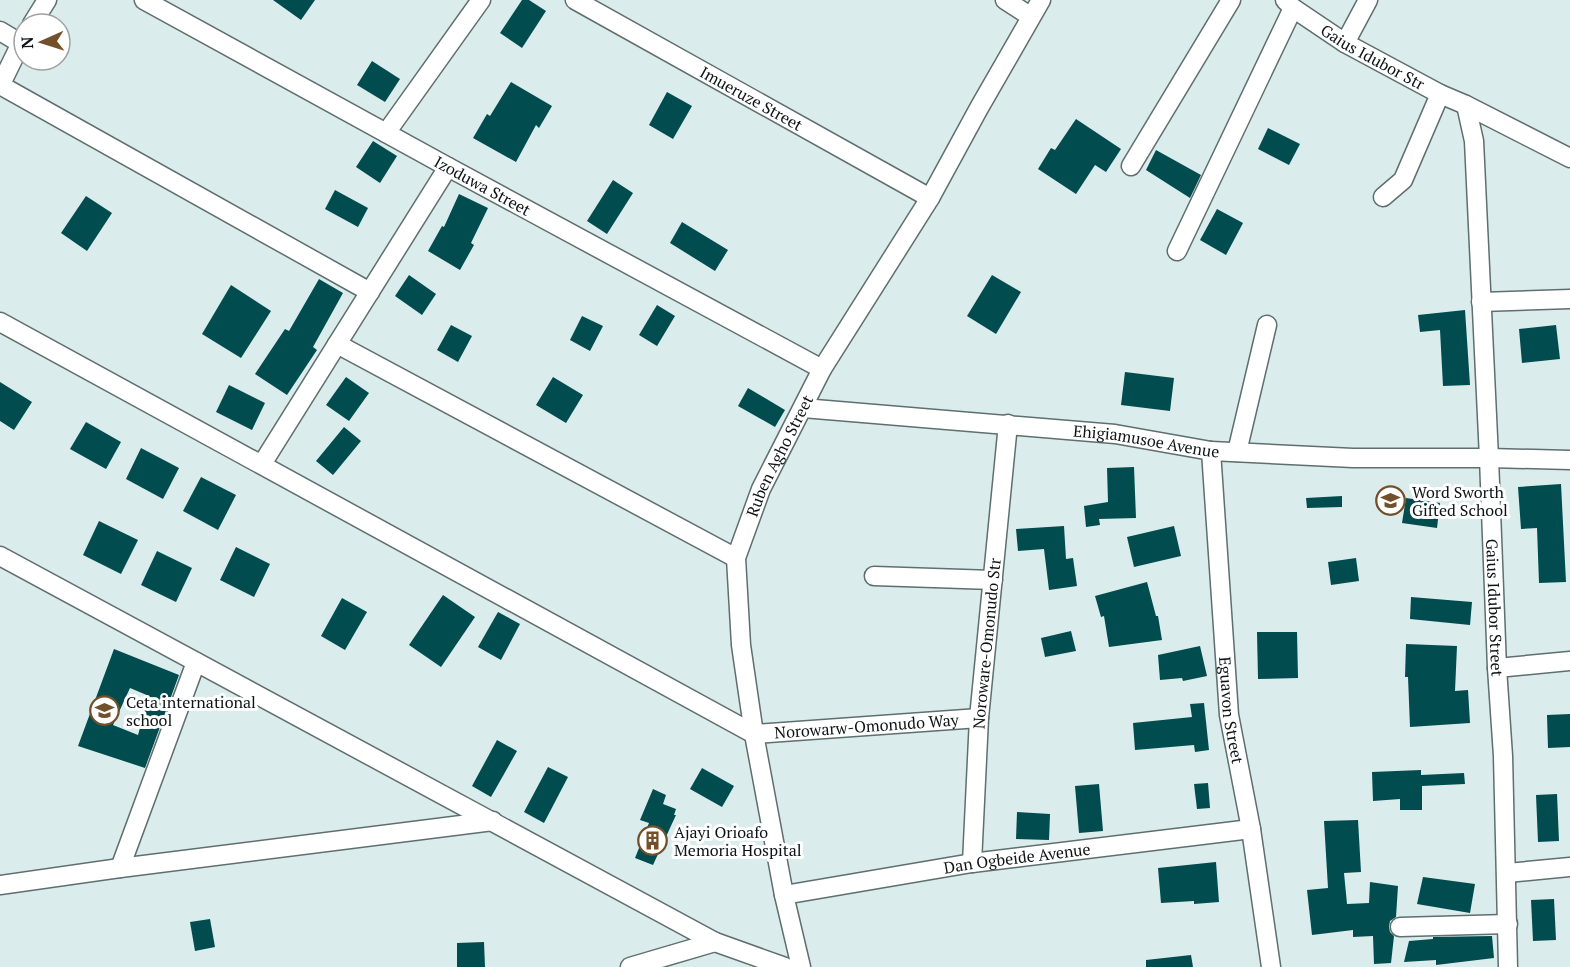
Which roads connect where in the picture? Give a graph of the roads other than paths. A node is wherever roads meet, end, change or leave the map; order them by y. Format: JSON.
{"nodes":[{"id":1,"x":144,"y":0,"type":"edge"},
{"id":2,"x":481,"y":0,"type":"edge"},
{"id":3,"x":575,"y":0,"type":"edge"},
{"id":4,"x":1005,"y":0,"type":"edge"},
{"id":5,"x":1041,"y":0,"type":"edge"},
{"id":6,"x":1231,"y":0,"type":"edge"},
{"id":7,"x":1368,"y":0,"type":"edge"},
{"id":8,"x":1289,"y":4,"type":"edge"},
{"id":9,"x":1030,"y":16,"type":"junction"},
{"id":10,"x":1345,"y":43,"type":"junction"},
{"id":11,"x":12,"y":60,"type":"edge"},
{"id":12,"x":0,"y":85,"type":"edge"},
{"id":13,"x":1440,"y":94,"type":"junction"},
{"id":14,"x":1466,"y":105,"type":"junction"},
{"id":15,"x":386,"y":133,"type":"junction"},
{"id":16,"x":1570,"y":158,"type":"edge"},
{"id":17,"x":1131,"y":166,"type":"dead end"},
{"id":18,"x":448,"y":167,"type":"junction"},
{"id":19,"x":1383,"y":197,"type":"dead end"},
{"id":20,"x":930,"y":198,"type":"junction"},
{"id":21,"x":1177,"y":251,"type":"dead end"},
{"id":22,"x":370,"y":292,"type":"junction"},
{"id":23,"x":1570,"y":299,"type":"edge"},
{"id":24,"x":1481,"y":302,"type":"junction"},
{"id":25,"x":0,"y":322,"type":"edge"},
{"id":26,"x":1267,"y":325,"type":"dead end"},
{"id":27,"x":338,"y":345,"type":"junction"},
{"id":28,"x":822,"y":369,"type":"junction"},
{"id":29,"x":803,"y":408,"type":"junction"},
{"id":30,"x":1008,"y":424,"type":"junction"},
{"id":31,"x":1210,"y":451,"type":"junction"},
{"id":32,"x":1237,"y":452,"type":"junction"},
{"id":33,"x":1489,"y":458,"type":"junction"},
{"id":34,"x":1570,"y":459,"type":"edge"},
{"id":35,"x":262,"y":464,"type":"junction"},
{"id":36,"x":0,"y":556,"type":"edge"},
{"id":37,"x":736,"y":558,"type":"junction"},
{"id":38,"x":874,"y":576,"type":"dead end"},
{"id":39,"x":993,"y":580,"type":"junction"},
{"id":40,"x":1570,"y":661,"type":"edge"},
{"id":41,"x":196,"y":662,"type":"junction"},
{"id":42,"x":1497,"y":668,"type":"junction"},
{"id":43,"x":979,"y":718,"type":"junction"},
{"id":44,"x":754,"y":734,"type":"junction"},
{"id":45,"x":493,"y":821,"type":"junction"},
{"id":46,"x":1251,"y":829,"type":"junction"},
{"id":47,"x":972,"y":863,"type":"junction"},
{"id":48,"x":1570,"y":867,"type":"edge"},
{"id":49,"x":120,"y":868,"type":"junction"},
{"id":50,"x":1507,"y":873,"type":"junction"},
{"id":51,"x":0,"y":885,"type":"edge"},
{"id":52,"x":784,"y":895,"type":"junction"},
{"id":53,"x":1508,"y":924,"type":"junction"},
{"id":54,"x":1400,"y":927,"type":"dead end"},
{"id":55,"x":715,"y":942,"type":"junction"},
{"id":56,"x":630,"y":967,"type":"edge"},
{"id":57,"x":785,"y":967,"type":"edge"},
{"id":58,"x":801,"y":967,"type":"edge"},
{"id":59,"x":1271,"y":967,"type":"edge"},
{"id":60,"x":1508,"y":967,"type":"edge"}],
"edges":[{"from":1,"to":15,"type":"street","name":"Izoduwa Street"},
{"from":2,"to":15,"type":"street"},
{"from":3,"to":20,"type":"street","name":"Imueruze Street"},
{"from":4,"to":9,"type":"street"},
{"from":5,"to":9,"type":"street","name":"Ruben Agho Street"},
{"from":6,"to":17,"type":"street"},
{"from":7,"to":10,"type":"street"},
{"from":8,"to":10,"type":"street","name":"Gaius Idubor Str"},
{"from":8,"to":21,"type":"street"},
{"from":9,"to":20,"type":"street","name":"Ruben Agho Street"},
{"from":10,"to":13,"type":"street","name":"Gaius Idubor Str"},
{"from":11,"to":12,"type":"street"},
{"from":12,"to":22,"type":"street"},
{"from":13,"to":14,"type":"street","name":"Gaius Idubor Str"},
{"from":13,"to":19,"type":"street"},
{"from":14,"to":16,"type":"street","name":"Gaius Idubor Str"},
{"from":14,"to":24,"type":"street","name":"Gaius Idubor Street"},
{"from":15,"to":18,"type":"street","name":"Izoduwa Street"},
{"from":18,"to":22,"type":"street"},
{"from":18,"to":28,"type":"street","name":"Izoduwa Street"},
{"from":20,"to":28,"type":"street","name":"Ruben Agho Street"},
{"from":22,"to":27,"type":"street"},
{"from":23,"to":24,"type":"street"},
{"from":24,"to":33,"type":"street","name":"Gaius Idubor Street"},
{"from":25,"to":35,"type":"street"},
{"from":26,"to":32,"type":"street"},
{"from":27,"to":35,"type":"street"},
{"from":27,"to":37,"type":"street"},
{"from":28,"to":29,"type":"street","name":"Ruben Agho Street"},
{"from":29,"to":30,"type":"street","name":"Ehigiamusoe Avenue"},
{"from":29,"to":37,"type":"street","name":"Ruben Agho Street"},
{"from":30,"to":31,"type":"street","name":"Ehigiamusoe Avenue"},
{"from":30,"to":39,"type":"street","name":"Noroware-Omonudo Str"},
{"from":31,"to":32,"type":"street","name":"Ehigiamusoe Avenue"},
{"from":31,"to":46,"type":"street","name":"Eguavon Street"},
{"from":32,"to":33,"type":"street","name":"Ehigiamusoe Avenue"},
{"from":33,"to":34,"type":"street","name":"Ehigiamusoe Avenue"},
{"from":33,"to":42,"type":"street","name":"Gaius Idubor Street"},
{"from":35,"to":44,"type":"street"},
{"from":36,"to":41,"type":"street"},
{"from":37,"to":44,"type":"street","name":"Ruben Agho Street"},
{"from":38,"to":39,"type":"street"},
{"from":39,"to":43,"type":"street","name":"Noroware-Omonudo Str"},
{"from":40,"to":42,"type":"street"},
{"from":41,"to":45,"type":"street"},
{"from":41,"to":49,"type":"street"},
{"from":42,"to":50,"type":"street","name":"Gaius Idubor Street"},
{"from":43,"to":44,"type":"street","name":"Norowarw-Omonudo Way"},
{"from":43,"to":47,"type":"street","name":"Noroware-Omonudo Str"},
{"from":44,"to":52,"type":"street","name":"Ruben Agho Street"},
{"from":45,"to":49,"type":"street"},
{"from":45,"to":55,"type":"street"},
{"from":46,"to":47,"type":"street","name":"Dan Ogbeide Avenue"},
{"from":46,"to":59,"type":"street","name":"Eguavon Street"},
{"from":47,"to":52,"type":"street","name":"Dan Ogbeide Avenue"},
{"from":48,"to":50,"type":"street"},
{"from":49,"to":51,"type":"street"},
{"from":50,"to":53,"type":"street","name":"Gaius Idubor Street"},
{"from":52,"to":58,"type":"street","name":"Ruben Agho Street"},
{"from":53,"to":54,"type":"street"},
{"from":53,"to":60,"type":"street","name":"Gaius Idubor Street"},
{"from":55,"to":56,"type":"street"},
{"from":55,"to":57,"type":"street"}]}
